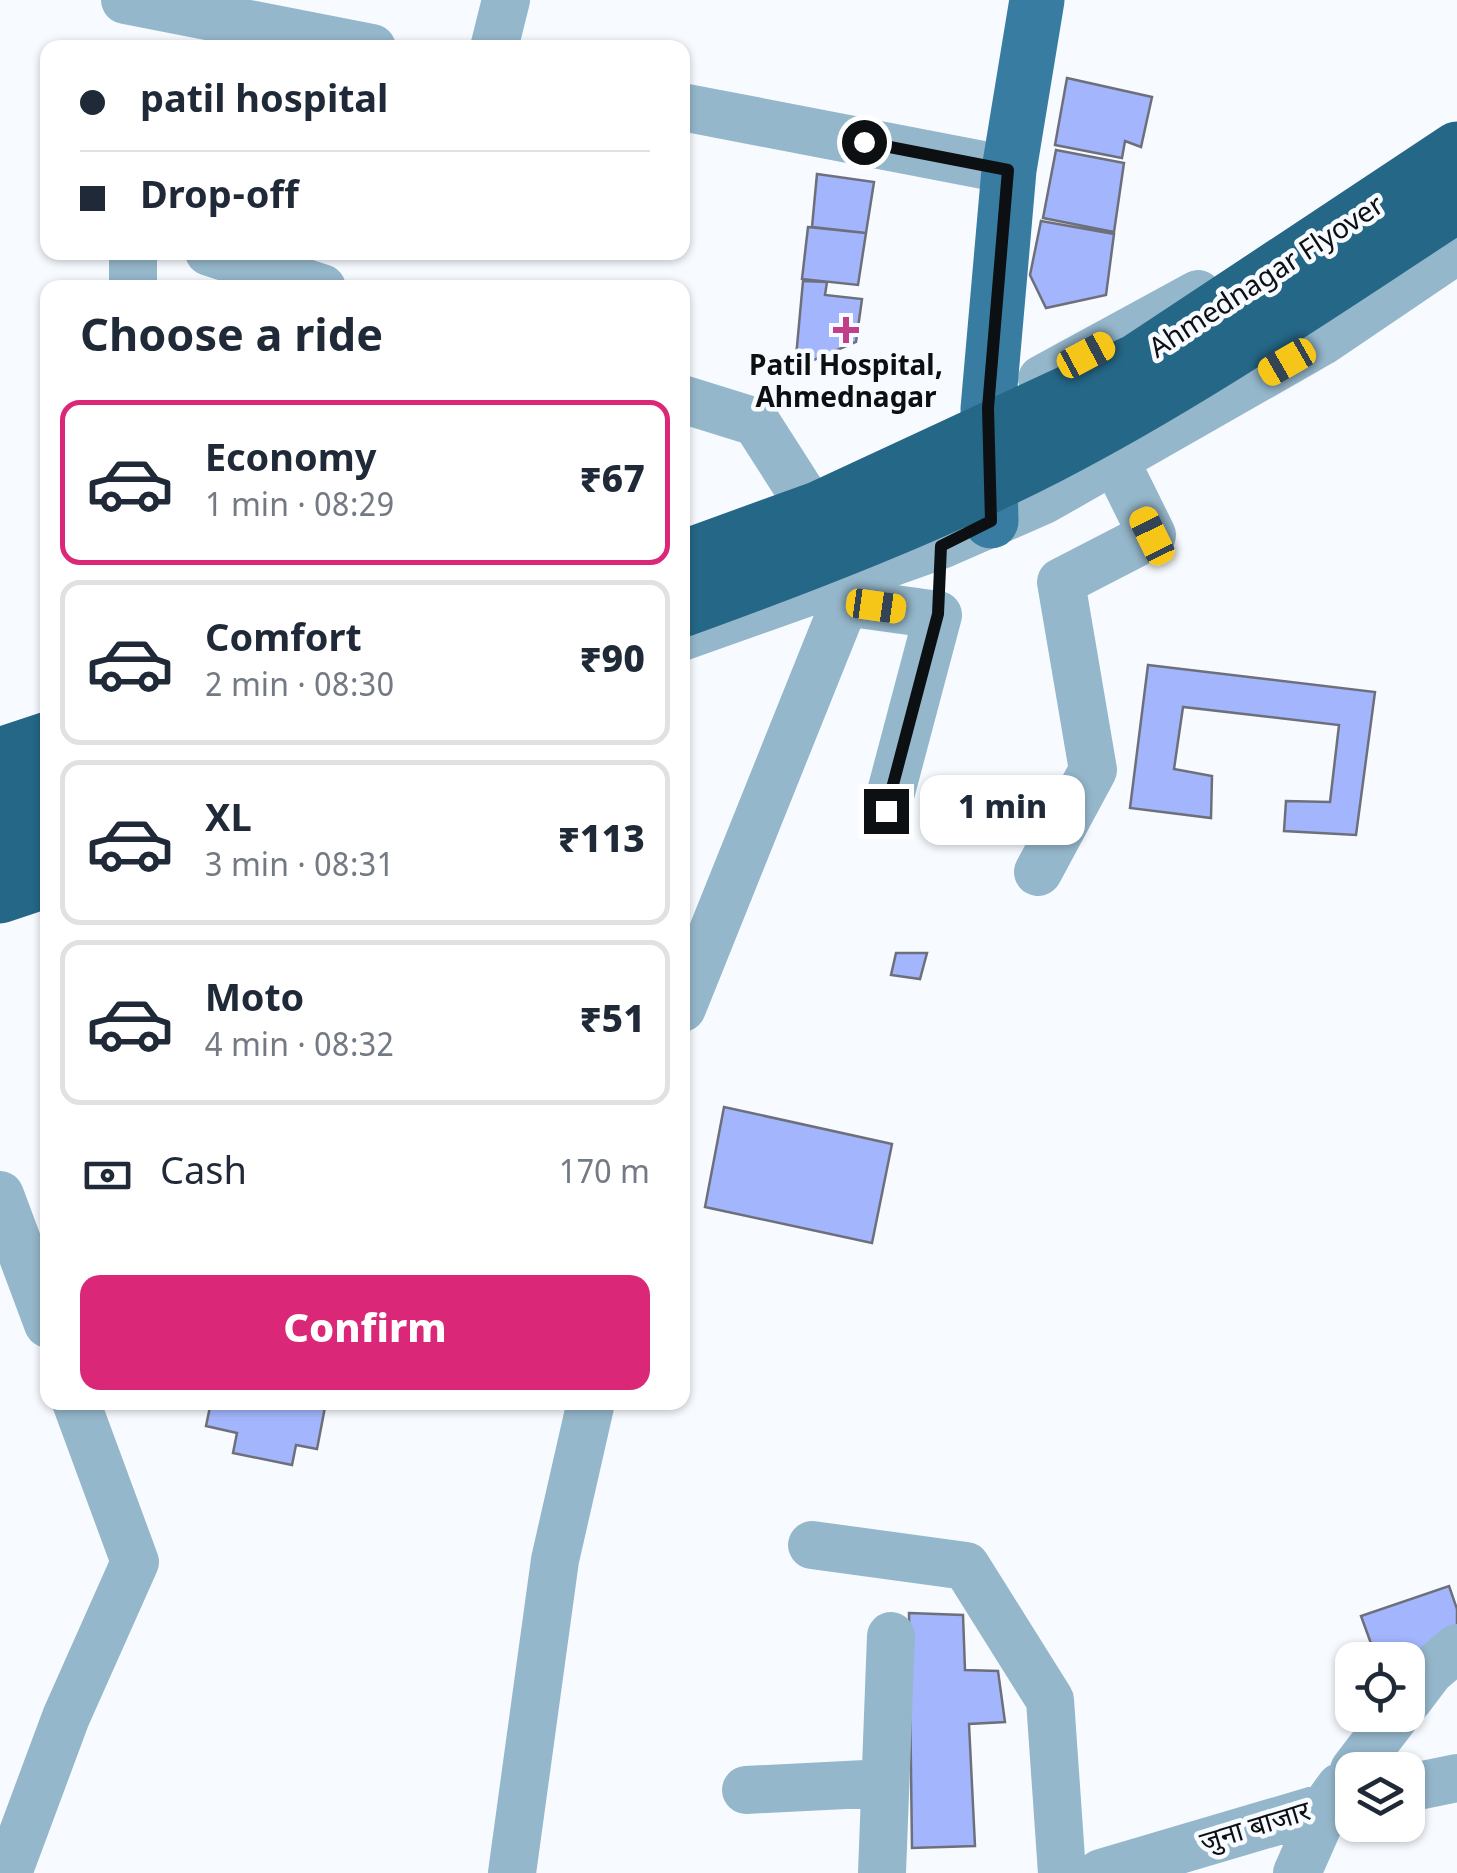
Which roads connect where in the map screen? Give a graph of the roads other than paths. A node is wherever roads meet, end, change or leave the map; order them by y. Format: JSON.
{"nodes":[{"id":1,"x":125,"y":0,"type":"edge"},
{"id":2,"x":506,"y":0,"type":"edge"},
{"id":3,"x":1037,"y":0,"type":"edge"},
{"id":4,"x":331,"y":40,"type":"edge"},
{"id":5,"x":496,"y":40,"type":"edge"},
{"id":6,"x":690,"y":109,"type":"edge"},
{"id":7,"x":1457,"y":123,"type":"edge"},
{"id":8,"x":1457,"y":148,"type":"edge"},
{"id":9,"x":1008,"y":170,"type":"junction"},
{"id":10,"x":1457,"y":205,"type":"edge"},
{"id":11,"x":1457,"y":250,"type":"edge"},
{"id":12,"x":234,"y":260,"type":"edge"},
{"id":13,"x":297,"y":280,"type":"edge"},
{"id":14,"x":690,"y":401,"type":"edge"},
{"id":15,"x":966,"y":421,"type":"junction"},
{"id":16,"x":1115,"y":460,"type":"junction"},
{"id":17,"x":804,"y":498,"type":"junction"},
{"id":18,"x":991,"y":521,"type":"junction"},
{"id":19,"x":690,"y":535,"type":"edge"},
{"id":20,"x":941,"y":546,"type":"junction"},
{"id":21,"x":690,"y":555,"type":"edge"},
{"id":22,"x":842,"y":592,"type":"junction"},
{"id":23,"x":690,"y":607,"type":"edge"},
{"id":24,"x":938,"y":614,"type":"junction"},
{"id":25,"x":690,"y":635,"type":"edge"},
{"id":26,"x":40,"y":742,"type":"edge"},
{"id":27,"x":0,"y":754,"type":"edge"},
{"id":28,"x":40,"y":755,"type":"edge"},
{"id":29,"x":0,"y":768,"type":"edge"},
{"id":30,"x":40,"y":788,"type":"edge"},
{"id":31,"x":0,"y":802,"type":"edge"},
{"id":32,"x":886,"y":811,"type":"dead end"},
{"id":33,"x":40,"y":841,"type":"edge"},
{"id":34,"x":0,"y":857,"type":"edge"},
{"id":35,"x":40,"y":867,"type":"edge"},
{"id":36,"x":1038,"y":872,"type":"dead end"},
{"id":37,"x":0,"y":880,"type":"edge"},
{"id":38,"x":40,"y":883,"type":"edge"},
{"id":39,"x":0,"y":896,"type":"edge"},
{"id":40,"x":690,"y":987,"type":"edge"},
{"id":41,"x":0,"y":1195,"type":"edge"},
{"id":42,"x":40,"y":1302,"type":"edge"},
{"id":43,"x":79,"y":1410,"type":"edge"},
{"id":44,"x":590,"y":1410,"type":"edge"},
{"id":45,"x":812,"y":1545,"type":"dead end"},
{"id":46,"x":891,"y":1636,"type":"dead end"},
{"id":47,"x":1457,"y":1648,"type":"edge"},
{"id":48,"x":1425,"y":1678,"type":"edge"},
{"id":49,"x":66,"y":1717,"type":"junction"},
{"id":50,"x":1457,"y":1778,"type":"edge"},
{"id":51,"x":885,"y":1783,"type":"junction"},
{"id":52,"x":1425,"y":1785,"type":"edge"},
{"id":53,"x":746,"y":1790,"type":"dead end"},
{"id":54,"x":1335,"y":1790,"type":"edge"},
{"id":55,"x":0,"y":1803,"type":"edge"},
{"id":56,"x":1335,"y":1806,"type":"edge"},
{"id":57,"x":8,"y":1873,"type":"edge"},
{"id":58,"x":512,"y":1873,"type":"edge"},
{"id":59,"x":882,"y":1873,"type":"edge"},
{"id":60,"x":1062,"y":1873,"type":"edge"},
{"id":61,"x":1101,"y":1873,"type":"edge"},
{"id":62,"x":1298,"y":1873,"type":"edge"}],
"edges":[{"from":1,"to":4,"type":"street"},
{"from":2,"to":5,"type":"street"},
{"from":3,"to":9,"type":"main road"},
{"from":6,"to":9,"type":"street"},
{"from":7,"to":15,"type":"street"},
{"from":8,"to":21,"type":"highway","name":"Ahmednagar Flyover","bridge":true},
{"from":9,"to":15,"type":"main road"},
{"from":10,"to":23,"type":"highway","name":"Ahmednagar Flyover","bridge":true},
{"from":11,"to":16,"type":"street"},
{"from":12,"to":13,"type":"street"},
{"from":14,"to":17,"type":"street"},
{"from":15,"to":17,"type":"street"},
{"from":15,"to":18,"type":"main road"},
{"from":15,"to":20,"type":"street"},
{"from":16,"to":18,"type":"street"},
{"from":16,"to":36,"type":"street"},
{"from":17,"to":19,"type":"street"},
{"from":17,"to":22,"type":"street"},
{"from":18,"to":20,"type":"street"},
{"from":20,"to":22,"type":"street"},
{"from":20,"to":24,"type":"street"},
{"from":22,"to":24,"type":"street"},
{"from":22,"to":25,"type":"street"},
{"from":22,"to":40,"type":"street"},
{"from":24,"to":32,"type":"street"},
{"from":26,"to":27,"type":"highway"},
{"from":28,"to":29,"type":"street"},
{"from":30,"to":31,"type":"highway"},
{"from":33,"to":34,"type":"highway"},
{"from":35,"to":37,"type":"street"},
{"from":38,"to":39,"type":"highway"},
{"from":41,"to":42,"type":"street"},
{"from":43,"to":49,"type":"street"},
{"from":44,"to":58,"type":"street"},
{"from":45,"to":60,"type":"street"},
{"from":46,"to":51,"type":"street"},
{"from":47,"to":48,"type":"street"},
{"from":49,"to":55,"type":"street"},
{"from":49,"to":57,"type":"street"},
{"from":50,"to":52,"type":"street"},
{"from":51,"to":53,"type":"street"},
{"from":51,"to":59,"type":"street"},
{"from":54,"to":61,"type":"street","name":"जुना बाजार"},
{"from":56,"to":62,"type":"street"}]}
